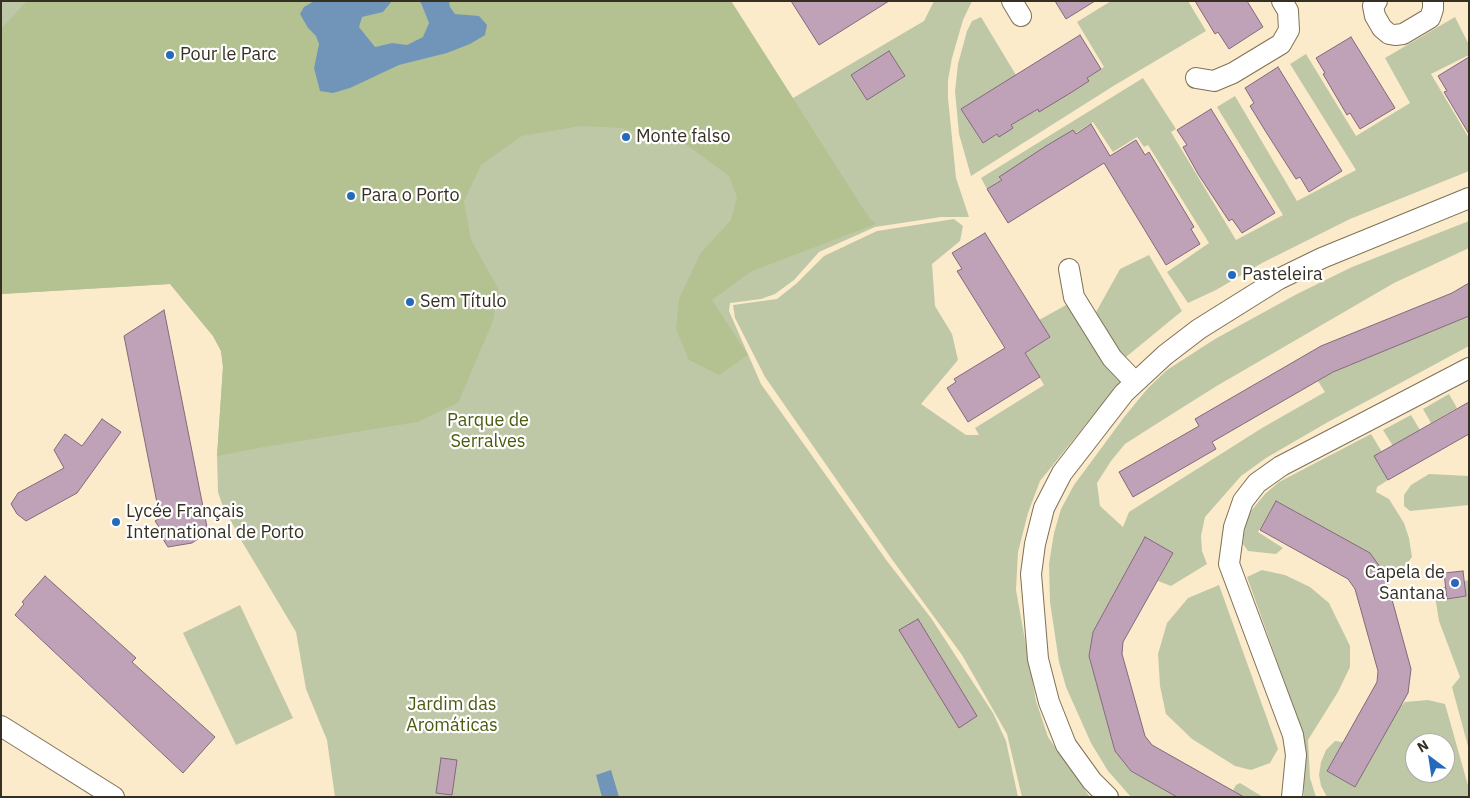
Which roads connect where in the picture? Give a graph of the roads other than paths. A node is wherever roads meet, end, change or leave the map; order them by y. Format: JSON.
{"nodes":[{"id":1,"x":1282,"y":1,"type":"edge"},
{"id":2,"x":1377,"y":1,"type":"edge"},
{"id":3,"x":1433,"y":1,"type":"edge"},
{"id":4,"x":1196,"y":78,"type":"dead end"},
{"id":5,"x":1469,"y":198,"type":"edge"},
{"id":6,"x":1069,"y":269,"type":"dead end"},
{"id":7,"x":1469,"y":368,"type":"edge"},
{"id":8,"x":1135,"y":382,"type":"junction"},
{"id":9,"x":1,"y":726,"type":"edge"},
{"id":10,"x":114,"y":797,"type":"edge"},
{"id":11,"x":1108,"y":797,"type":"edge"},
{"id":12,"x":1292,"y":797,"type":"edge"}],
"edges":[{"from":1,"to":4,"type":"street"},
{"from":2,"to":3,"type":"street"},
{"from":5,"to":8,"type":"street"},
{"from":6,"to":8,"type":"street"},
{"from":7,"to":12,"type":"street"},
{"from":8,"to":11,"type":"street"},
{"from":9,"to":10,"type":"street"}]}
